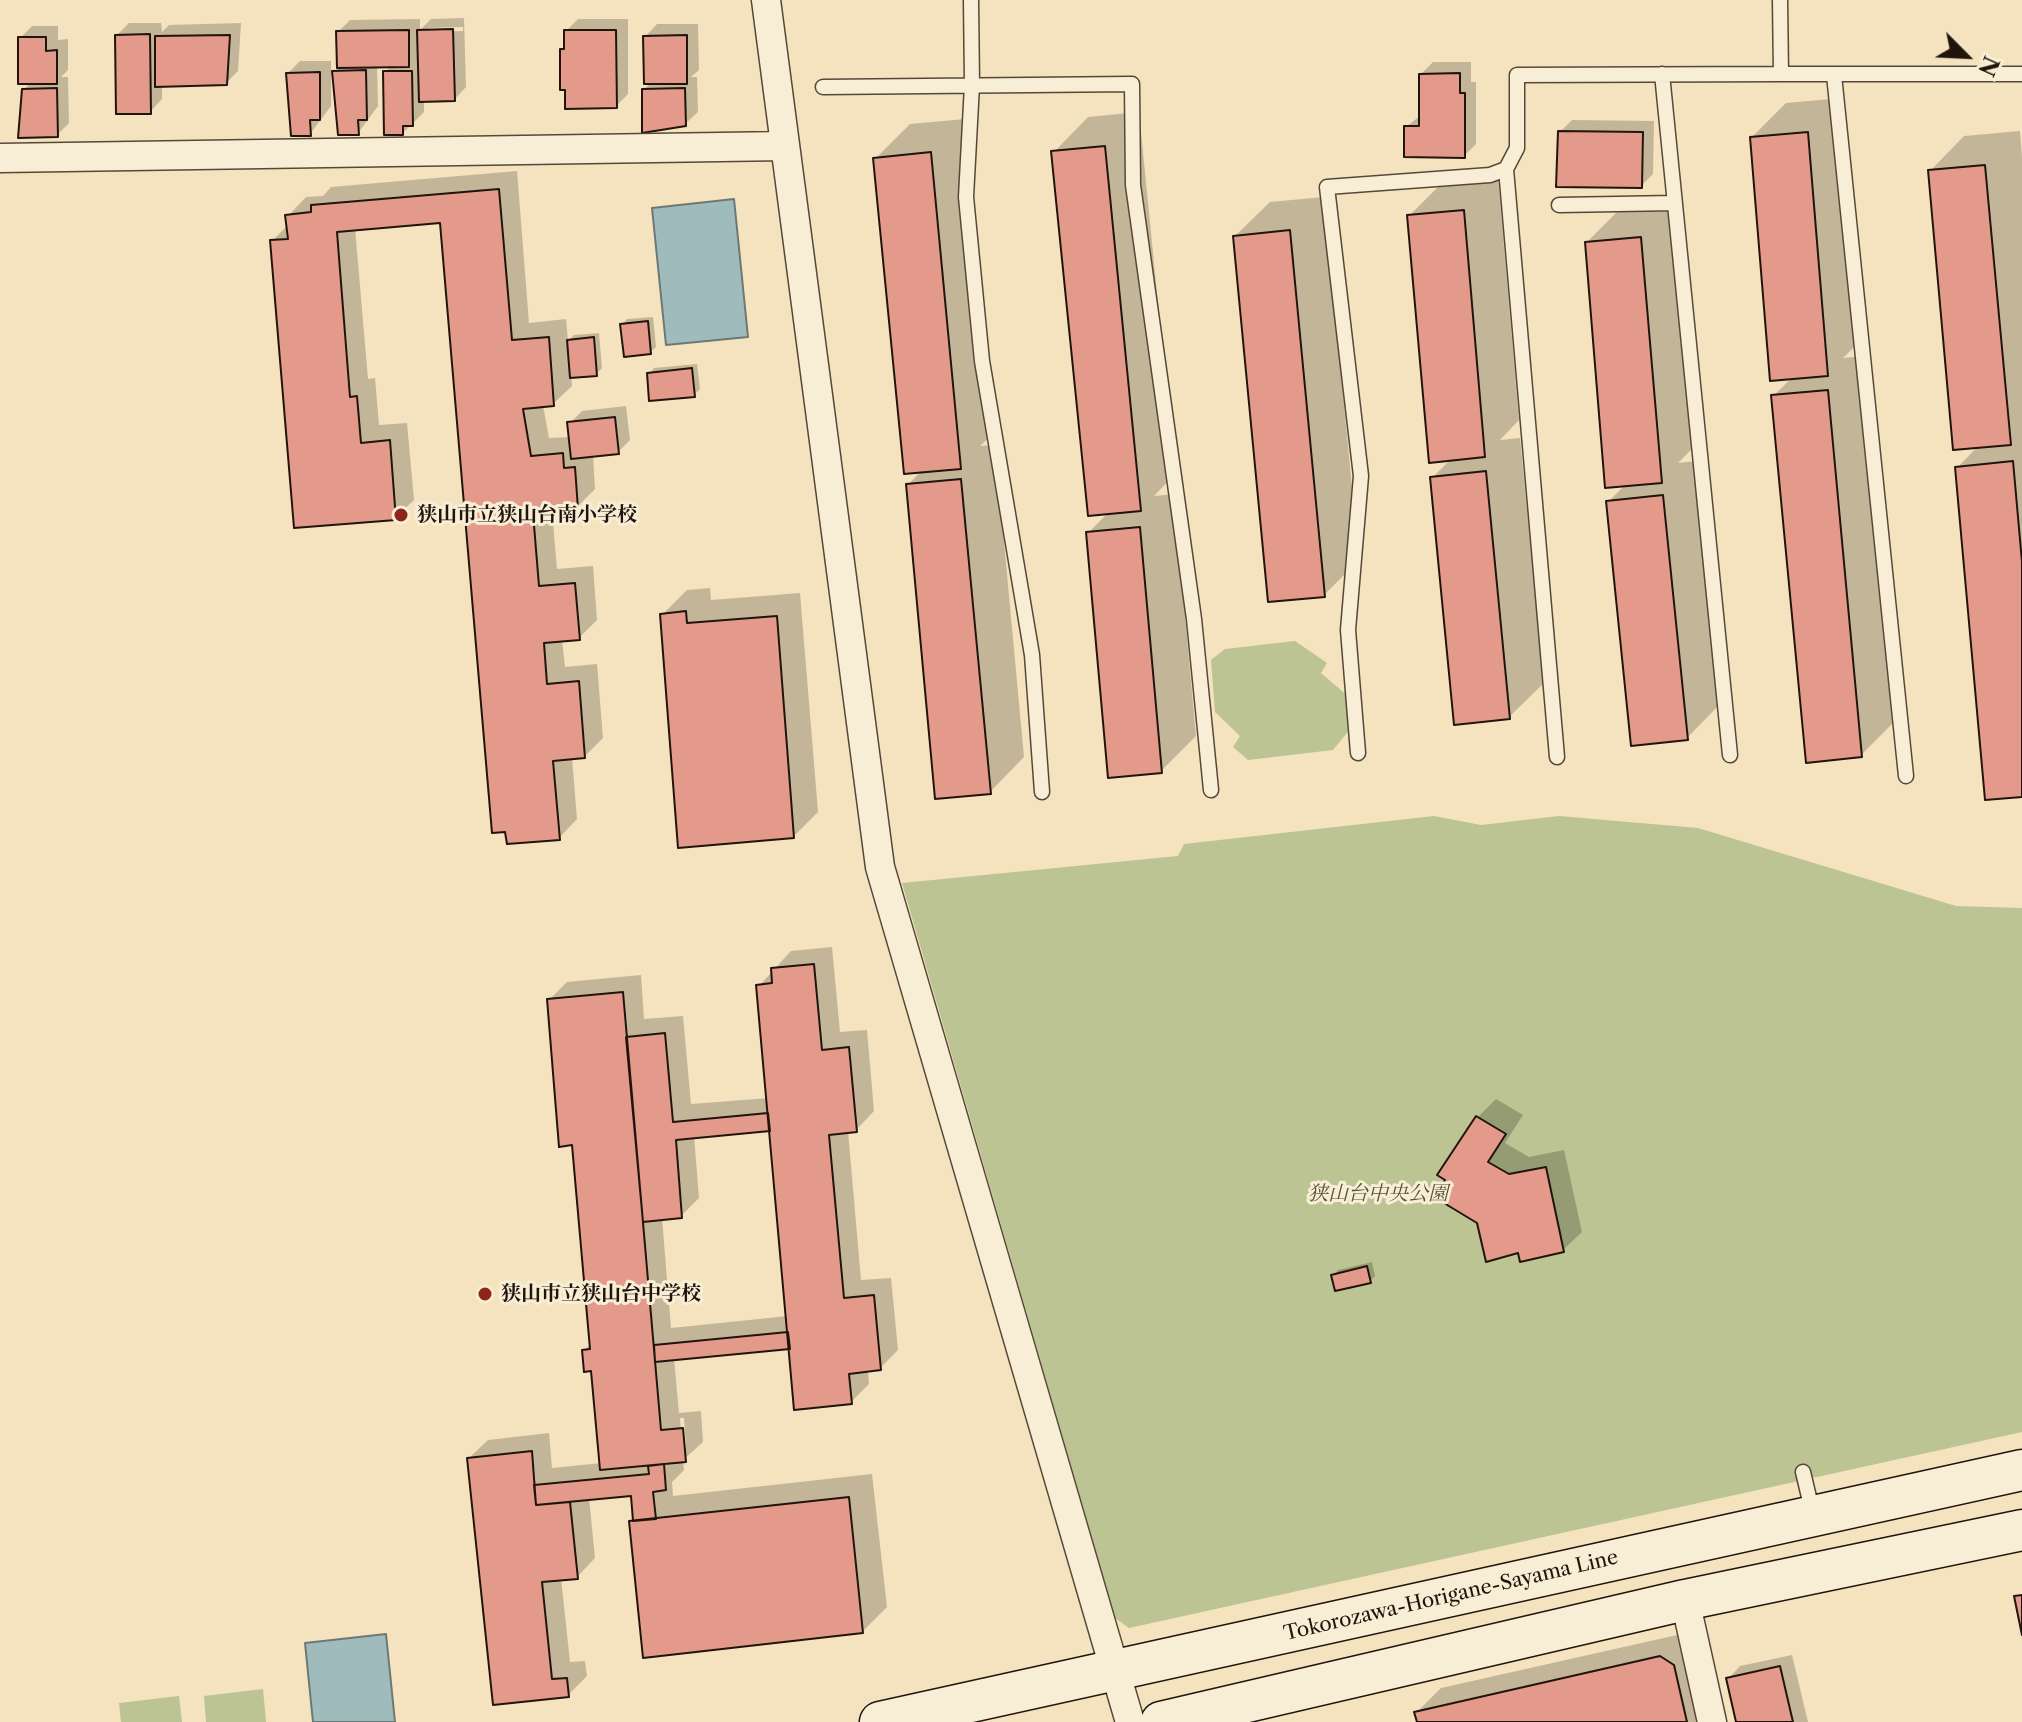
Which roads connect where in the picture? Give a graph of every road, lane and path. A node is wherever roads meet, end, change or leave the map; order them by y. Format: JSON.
{"nodes":[{"id":1,"x":766,"y":0,"type":"edge"},
{"id":2,"x":971,"y":0,"type":"edge"},
{"id":3,"x":1780,"y":0,"type":"edge"},
{"id":4,"x":1662,"y":74,"type":"junction"},
{"id":5,"x":1781,"y":74,"type":"junction"},
{"id":6,"x":2022,"y":74,"type":"edge"},
{"id":7,"x":1834,"y":75,"type":"junction"},
{"id":8,"x":972,"y":85,"type":"junction"},
{"id":9,"x":823,"y":87,"type":"dead end"},
{"id":10,"x":785,"y":146,"type":"junction"},
{"id":11,"x":0,"y":158,"type":"edge"},
{"id":12,"x":1506,"y":169,"type":"junction"},
{"id":13,"x":1675,"y":203,"type":"junction"},
{"id":14,"x":1559,"y":205,"type":"dead end"},
{"id":15,"x":1358,"y":753,"type":"dead end"},
{"id":16,"x":1730,"y":755,"type":"dead end"},
{"id":17,"x":1557,"y":757,"type":"dead end"},
{"id":18,"x":1906,"y":776,"type":"dead end"},
{"id":19,"x":1211,"y":790,"type":"dead end"},
{"id":20,"x":1042,"y":792,"type":"dead end"},
{"id":21,"x":2022,"y":1470,"type":"edge"},
{"id":22,"x":1803,"y":1472,"type":"dead end"},
{"id":23,"x":1813,"y":1515,"type":"junction"},
{"id":24,"x":2022,"y":1530,"type":"edge"},
{"id":25,"x":1685,"y":1600,"type":"junction"},
{"id":26,"x":1114,"y":1671,"type":"junction"},
{"id":27,"x":880,"y":1722,"type":"edge"},
{"id":28,"x":1130,"y":1722,"type":"edge"},
{"id":29,"x":1161,"y":1722,"type":"edge"},
{"id":30,"x":1712,"y":1722,"type":"edge"}],
"edges":[{"from":1,"to":10,"type":"street"},
{"from":2,"to":8,"type":"lane"},
{"from":3,"to":5,"type":"lane"},
{"from":4,"to":5,"type":"lane"},
{"from":4,"to":12,"type":"lane"},
{"from":4,"to":13,"type":"lane"},
{"from":5,"to":7,"type":"lane"},
{"from":6,"to":7,"type":"lane"},
{"from":7,"to":18,"type":"lane"},
{"from":8,"to":9,"type":"lane"},
{"from":8,"to":19,"type":"lane"},
{"from":8,"to":20,"type":"lane"},
{"from":10,"to":11,"type":"street"},
{"from":10,"to":26,"type":"street"},
{"from":12,"to":15,"type":"lane"},
{"from":12,"to":17,"type":"lane"},
{"from":13,"to":14,"type":"lane"},
{"from":13,"to":16,"type":"lane"},
{"from":21,"to":23,"type":"main road","name":"Tokorozawa-Horigane-Sayama Line"},
{"from":22,"to":23,"type":"lane"},
{"from":23,"to":26,"type":"main road","name":"Tokorozawa-Horigane-Sayama Line"},
{"from":24,"to":25,"type":"main road"},
{"from":25,"to":29,"type":"main road"},
{"from":25,"to":30,"type":"street"},
{"from":26,"to":27,"type":"main road","name":"Tokorozawa-Horigane-Sayama Line"},
{"from":26,"to":28,"type":"street"}]}
